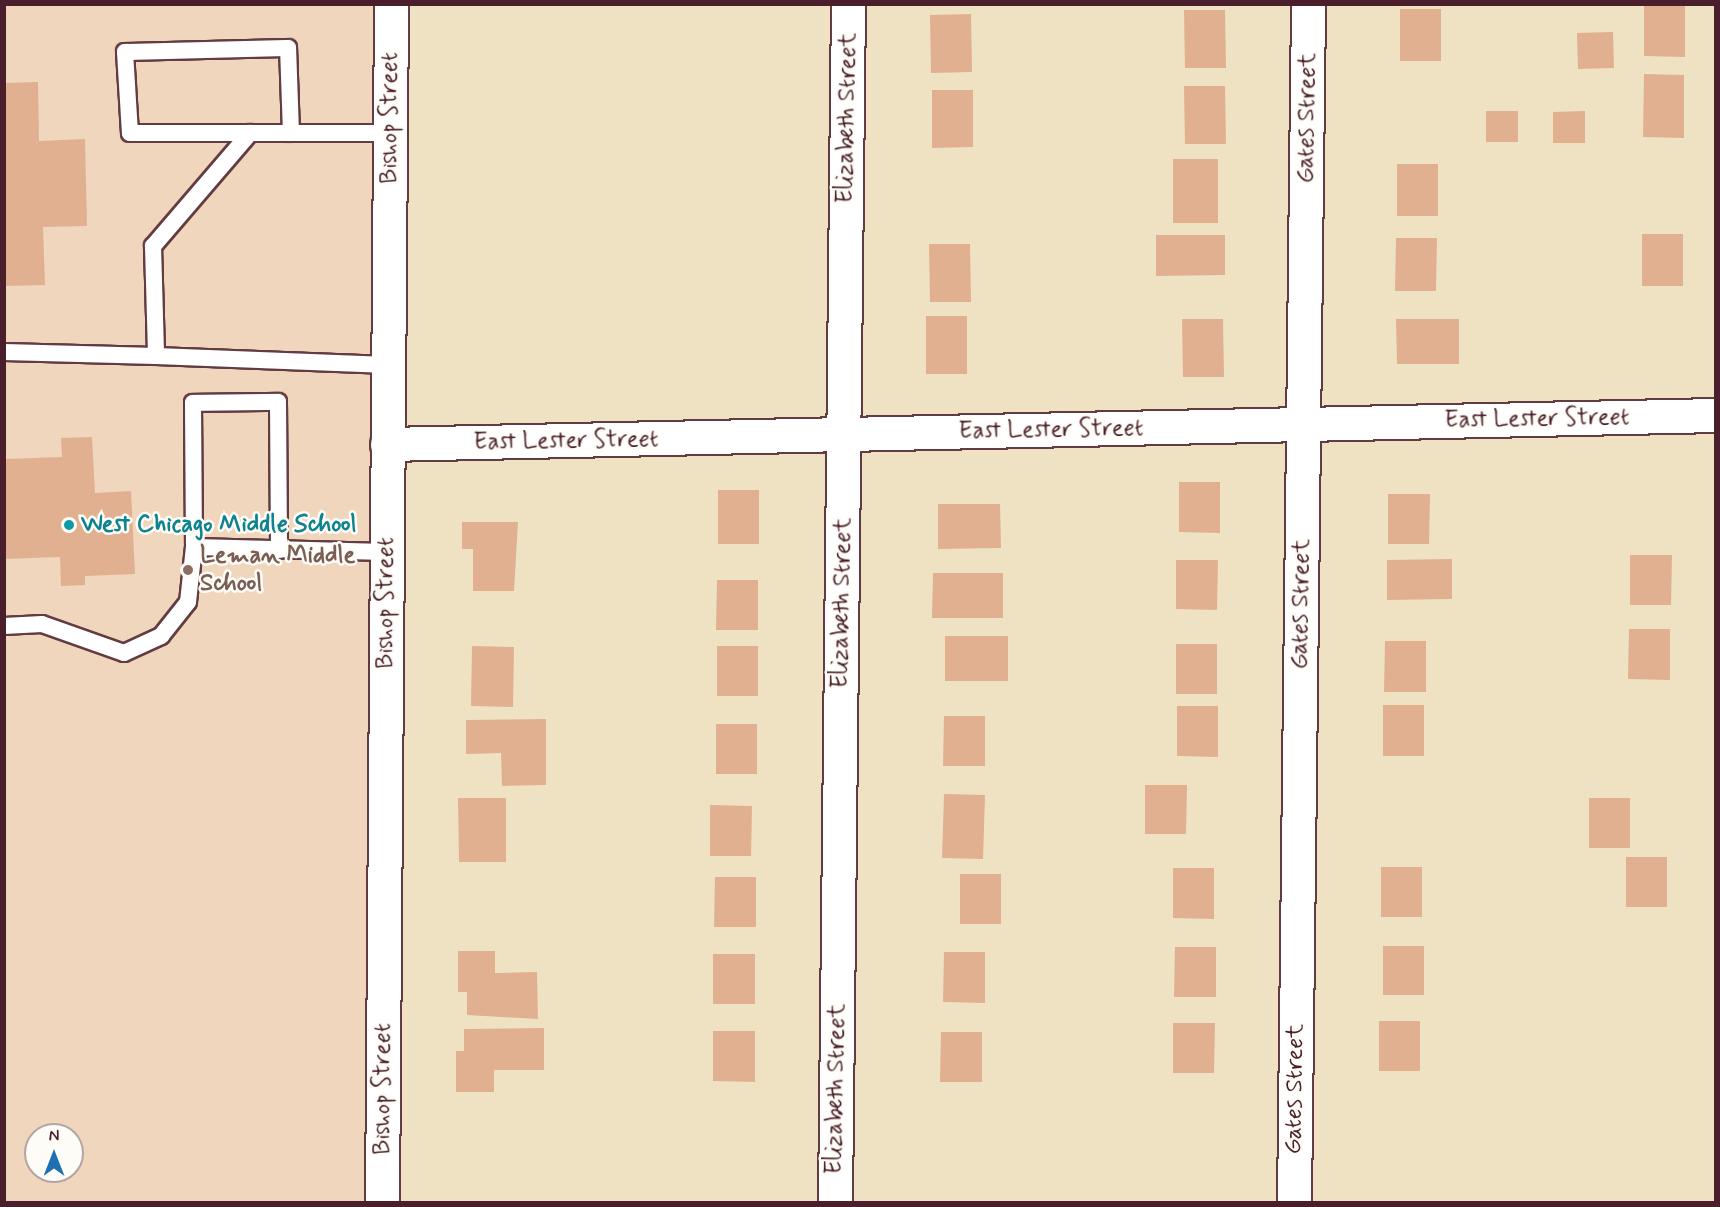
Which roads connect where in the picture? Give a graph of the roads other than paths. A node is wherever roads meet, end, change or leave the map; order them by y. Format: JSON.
{"nodes":[{"id":1,"x":391,"y":4,"type":"edge"},
{"id":2,"x":848,"y":4,"type":"edge"},
{"id":3,"x":1308,"y":4,"type":"edge"},
{"id":4,"x":250,"y":133,"type":"junction"},
{"id":5,"x":291,"y":133,"type":"junction"},
{"id":6,"x":390,"y":133,"type":"junction"},
{"id":7,"x":4,"y":352,"type":"edge"},
{"id":8,"x":156,"y":356,"type":"junction"},
{"id":9,"x":388,"y":365,"type":"junction"},
{"id":10,"x":1716,"y":416,"type":"edge"},
{"id":11,"x":1303,"y":425,"type":"junction"},
{"id":12,"x":844,"y":435,"type":"junction"},
{"id":13,"x":387,"y":444,"type":"junction"},
{"id":14,"x":194,"y":548,"type":"junction"},
{"id":15,"x":279,"y":549,"type":"junction"},
{"id":16,"x":387,"y":552,"type":"junction"},
{"id":17,"x":4,"y":626,"type":"edge"},
{"id":18,"x":382,"y":1203,"type":"edge"},
{"id":19,"x":835,"y":1203,"type":"edge"},
{"id":20,"x":1294,"y":1203,"type":"edge"}],
"edges":[{"from":1,"to":6,"type":"street","name":"Bishop Street"},
{"from":2,"to":12,"type":"street","name":"Elizabeth Street"},
{"from":3,"to":11,"type":"street","name":"Gates Street"},
{"from":4,"to":5,"type":"lane"},
{"from":4,"to":5,"type":"lane"},
{"from":4,"to":8,"type":"lane"},
{"from":5,"to":6,"type":"lane"},
{"from":6,"to":9,"type":"street","name":"Bishop Street"},
{"from":7,"to":8,"type":"lane"},
{"from":8,"to":9,"type":"lane"},
{"from":9,"to":13,"type":"street","name":"Bishop Street"},
{"from":10,"to":11,"type":"street","name":"East Lester Street"},
{"from":11,"to":12,"type":"street","name":"East Lester Street"},
{"from":11,"to":20,"type":"street","name":"Gates Street"},
{"from":12,"to":13,"type":"street","name":"East Lester Street"},
{"from":12,"to":19,"type":"street","name":"Elizabeth Street"},
{"from":13,"to":16,"type":"street","name":"Bishop Street"},
{"from":14,"to":15,"type":"lane"},
{"from":14,"to":15,"type":"lane"},
{"from":14,"to":17,"type":"lane"},
{"from":15,"to":16,"type":"lane"},
{"from":16,"to":18,"type":"street","name":"Bishop Street"}]}
